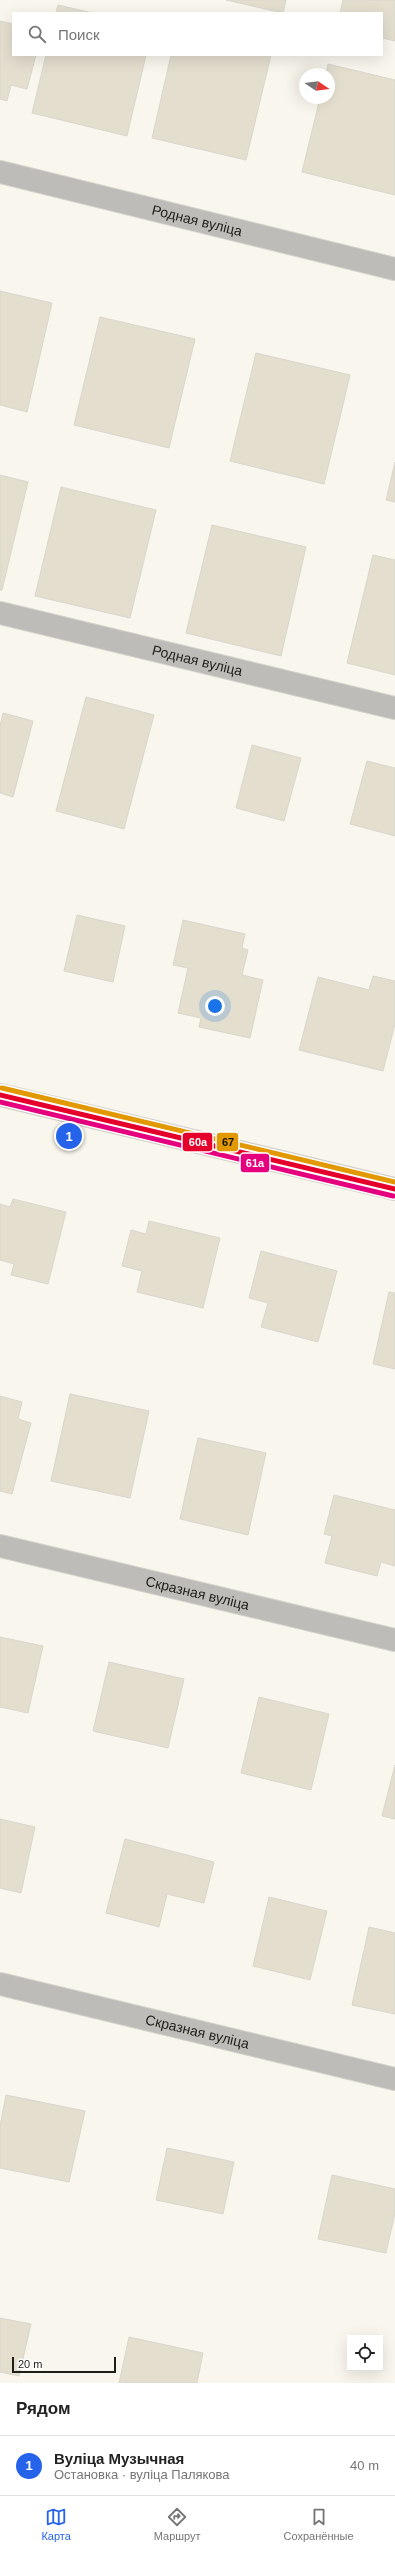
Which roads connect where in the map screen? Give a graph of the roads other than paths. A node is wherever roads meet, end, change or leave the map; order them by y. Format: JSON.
{"nodes":[{"id":1,"x":0,"y":172,"type":"edge"},
{"id":2,"x":395,"y":269,"type":"edge"},
{"id":3,"x":0,"y":613,"type":"edge"},
{"id":4,"x":395,"y":708,"type":"edge"},
{"id":5,"x":0,"y":1095,"type":"edge"},
{"id":6,"x":395,"y":1189,"type":"edge"},
{"id":7,"x":0,"y":1546,"type":"edge"},
{"id":8,"x":395,"y":1640,"type":"edge"},
{"id":9,"x":0,"y":1984,"type":"edge"},
{"id":10,"x":395,"y":2079,"type":"edge"}],
"edges":[{"from":1,"to":2,"type":"street","name":"Родная вуліца"},
{"from":3,"to":4,"type":"street","name":"Родная вуліца"},
{"from":5,"to":6,"type":"street"},
{"from":7,"to":8,"type":"street","name":"Скразная вуліца"},
{"from":9,"to":10,"type":"street","name":"Скразная вуліца"}]}
